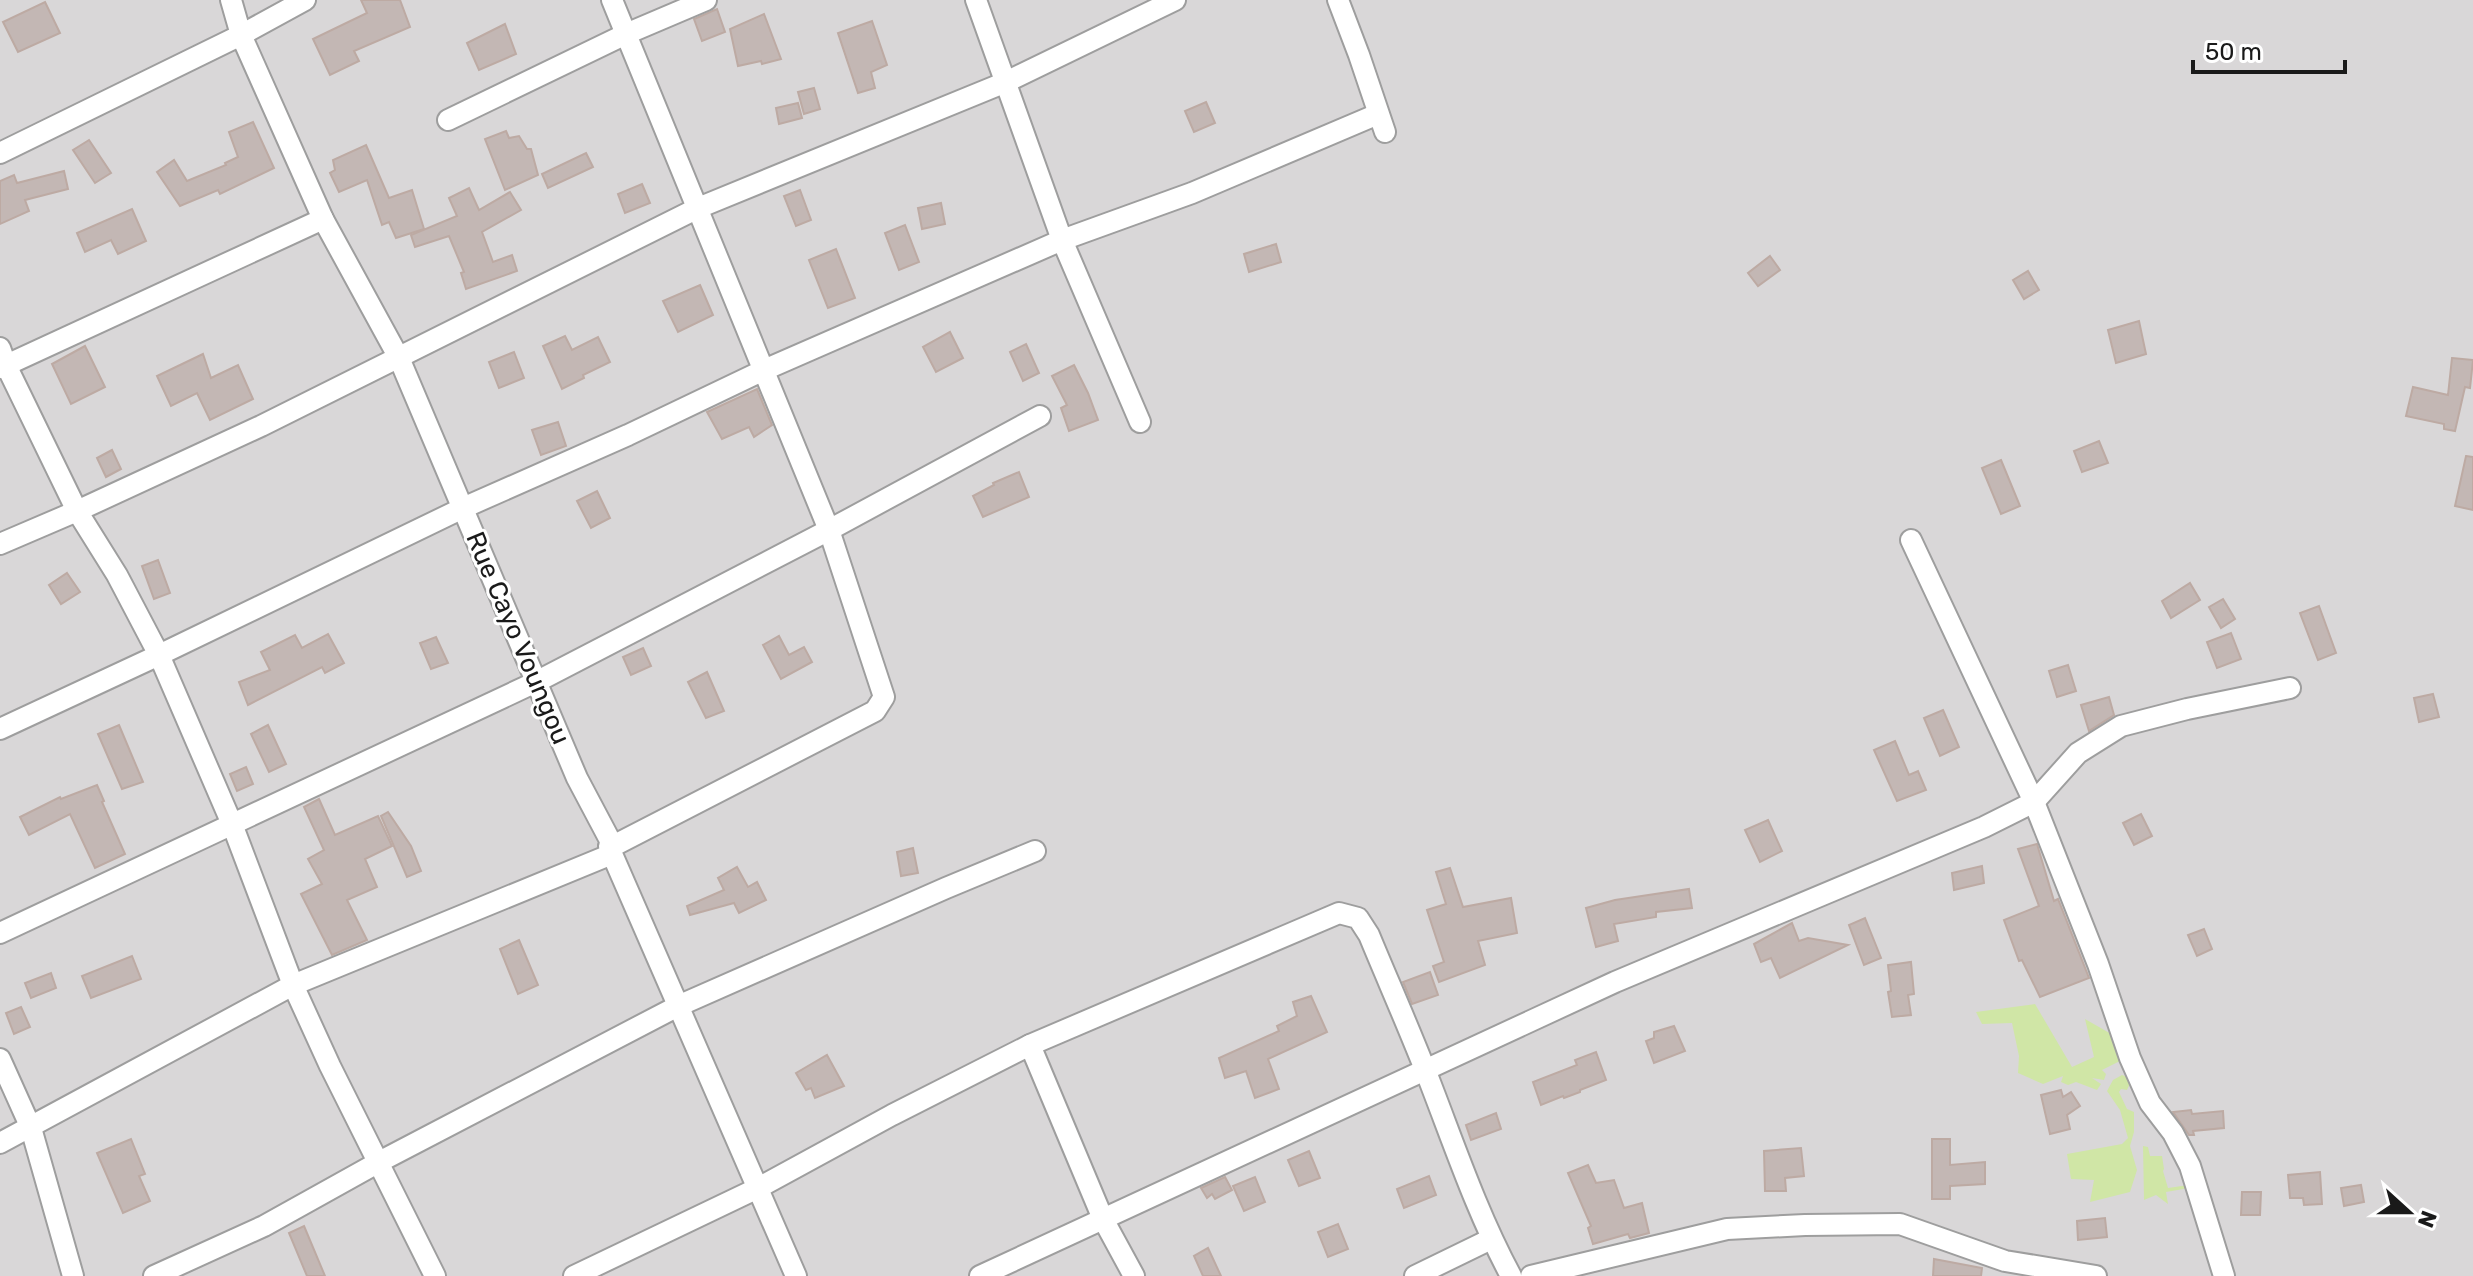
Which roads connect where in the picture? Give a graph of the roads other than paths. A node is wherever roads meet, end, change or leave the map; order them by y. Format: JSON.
{"nodes":[{"id":1,"x":231,"y":0,"type":"edge"},
{"id":2,"x":305,"y":0,"type":"edge"},
{"id":3,"x":612,"y":0,"type":"edge"},
{"id":4,"x":706,"y":0,"type":"edge"},
{"id":5,"x":976,"y":0,"type":"edge"},
{"id":6,"x":1175,"y":0,"type":"edge"},
{"id":7,"x":1338,"y":0,"type":"edge"},
{"id":8,"x":626,"y":34,"type":"junction"},
{"id":9,"x":241,"y":35,"type":"junction"},
{"id":10,"x":1006,"y":82,"type":"junction"},
{"id":11,"x":448,"y":120,"type":"dead end"},
{"id":12,"x":0,"y":153,"type":"edge"},
{"id":13,"x":698,"y":208,"type":"junction"},
{"id":14,"x":323,"y":219,"type":"junction"},
{"id":15,"x":1062,"y":240,"type":"junction"},
{"id":16,"x":399,"y":358,"type":"junction"},
{"id":17,"x":2,"y":360,"type":"edge"},
{"id":18,"x":764,"y":370,"type":"junction"},
{"id":19,"x":1040,"y":416,"type":"dead end"},
{"id":20,"x":1140,"y":422,"type":"dead end"},
{"id":21,"x":463,"y":508,"type":"junction"},
{"id":22,"x":77,"y":511,"type":"junction"},
{"id":23,"x":829,"y":530,"type":"junction"},
{"id":24,"x":1911,"y":540,"type":"dead end"},
{"id":25,"x":0,"y":544,"type":"edge"},
{"id":26,"x":159,"y":655,"type":"junction"},
{"id":27,"x":536,"y":682,"type":"junction"},
{"id":28,"x":2290,"y":688,"type":"dead end"},
{"id":29,"x":0,"y":729,"type":"edge"},
{"id":30,"x":2034,"y":802,"type":"junction"},
{"id":31,"x":232,"y":824,"type":"junction"},
{"id":32,"x":612,"y":850,"type":"junction"},
{"id":33,"x":1035,"y":851,"type":"dead end"},
{"id":34,"x":0,"y":933,"type":"edge"},
{"id":35,"x":293,"y":985,"type":"junction"},
{"id":36,"x":678,"y":1006,"type":"junction"},
{"id":37,"x":1030,"y":1045,"type":"junction"},
{"id":38,"x":0,"y":1059,"type":"edge"},
{"id":39,"x":1426,"y":1071,"type":"junction"},
{"id":40,"x":31,"y":1128,"type":"junction"},
{"id":41,"x":0,"y":1143,"type":"edge"},
{"id":42,"x":379,"y":1162,"type":"junction"},
{"id":43,"x":758,"y":1188,"type":"junction"},
{"id":44,"x":1103,"y":1219,"type":"junction"},
{"id":45,"x":1491,"y":1239,"type":"junction"},
{"id":46,"x":73,"y":1276,"type":"edge"},
{"id":47,"x":154,"y":1276,"type":"edge"},
{"id":48,"x":435,"y":1276,"type":"edge"},
{"id":49,"x":574,"y":1276,"type":"edge"},
{"id":50,"x":796,"y":1276,"type":"edge"},
{"id":51,"x":980,"y":1276,"type":"edge"},
{"id":52,"x":1134,"y":1276,"type":"edge"},
{"id":53,"x":1415,"y":1276,"type":"edge"},
{"id":54,"x":1511,"y":1276,"type":"edge"},
{"id":55,"x":1531,"y":1276,"type":"edge"},
{"id":56,"x":2096,"y":1276,"type":"edge"},
{"id":57,"x":2224,"y":1276,"type":"edge"}],
"edges":[{"from":1,"to":9,"type":"street","name":"Rue Cayo Voungou"},
{"from":2,"to":9,"type":"street"},
{"from":3,"to":8,"type":"street"},
{"from":4,"to":8,"type":"street"},
{"from":5,"to":10,"type":"street"},
{"from":6,"to":10,"type":"street"},
{"from":7,"to":15,"type":"street"},
{"from":8,"to":11,"type":"street"},
{"from":8,"to":13,"type":"street"},
{"from":9,"to":12,"type":"street"},
{"from":9,"to":14,"type":"street","name":"Rue Cayo Voungou"},
{"from":10,"to":13,"type":"street"},
{"from":10,"to":15,"type":"street"},
{"from":13,"to":16,"type":"street"},
{"from":13,"to":18,"type":"street"},
{"from":14,"to":16,"type":"street","name":"Rue Cayo Voungou"},
{"from":14,"to":17,"type":"street"},
{"from":15,"to":18,"type":"street"},
{"from":15,"to":20,"type":"street"},
{"from":16,"to":21,"type":"street","name":"Rue Cayo Voungou"},
{"from":16,"to":22,"type":"street"},
{"from":17,"to":22,"type":"street"},
{"from":18,"to":21,"type":"street"},
{"from":18,"to":23,"type":"street"},
{"from":19,"to":23,"type":"street"},
{"from":21,"to":26,"type":"street"},
{"from":21,"to":27,"type":"street","name":"Rue Cayo Voungou"},
{"from":22,"to":25,"type":"street"},
{"from":22,"to":26,"type":"street"},
{"from":23,"to":27,"type":"street"},
{"from":23,"to":32,"type":"street"},
{"from":24,"to":30,"type":"street"},
{"from":26,"to":29,"type":"street"},
{"from":26,"to":31,"type":"street"},
{"from":27,"to":31,"type":"street"},
{"from":27,"to":32,"type":"street","name":"Rue Cayo Voungou"},
{"from":28,"to":30,"type":"street"},
{"from":30,"to":39,"type":"street"},
{"from":30,"to":57,"type":"street"},
{"from":31,"to":34,"type":"street"},
{"from":31,"to":35,"type":"street"},
{"from":32,"to":35,"type":"street"},
{"from":32,"to":36,"type":"street","name":"Rue Cayo Voungou"},
{"from":33,"to":36,"type":"street"},
{"from":35,"to":40,"type":"street"},
{"from":35,"to":42,"type":"street"},
{"from":36,"to":42,"type":"street"},
{"from":36,"to":43,"type":"street","name":"Rue Cayo Voungou"},
{"from":37,"to":39,"type":"street"},
{"from":37,"to":43,"type":"street"},
{"from":37,"to":44,"type":"street"},
{"from":38,"to":40,"type":"street"},
{"from":39,"to":44,"type":"street"},
{"from":39,"to":45,"type":"street"},
{"from":40,"to":41,"type":"street"},
{"from":40,"to":46,"type":"street"},
{"from":42,"to":47,"type":"street"},
{"from":42,"to":48,"type":"street"},
{"from":43,"to":49,"type":"street"},
{"from":43,"to":50,"type":"street","name":"Rue Cayo Voungou"},
{"from":44,"to":51,"type":"street"},
{"from":44,"to":52,"type":"street"},
{"from":45,"to":53,"type":"street"},
{"from":45,"to":54,"type":"street"},
{"from":55,"to":56,"type":"street"}]}
